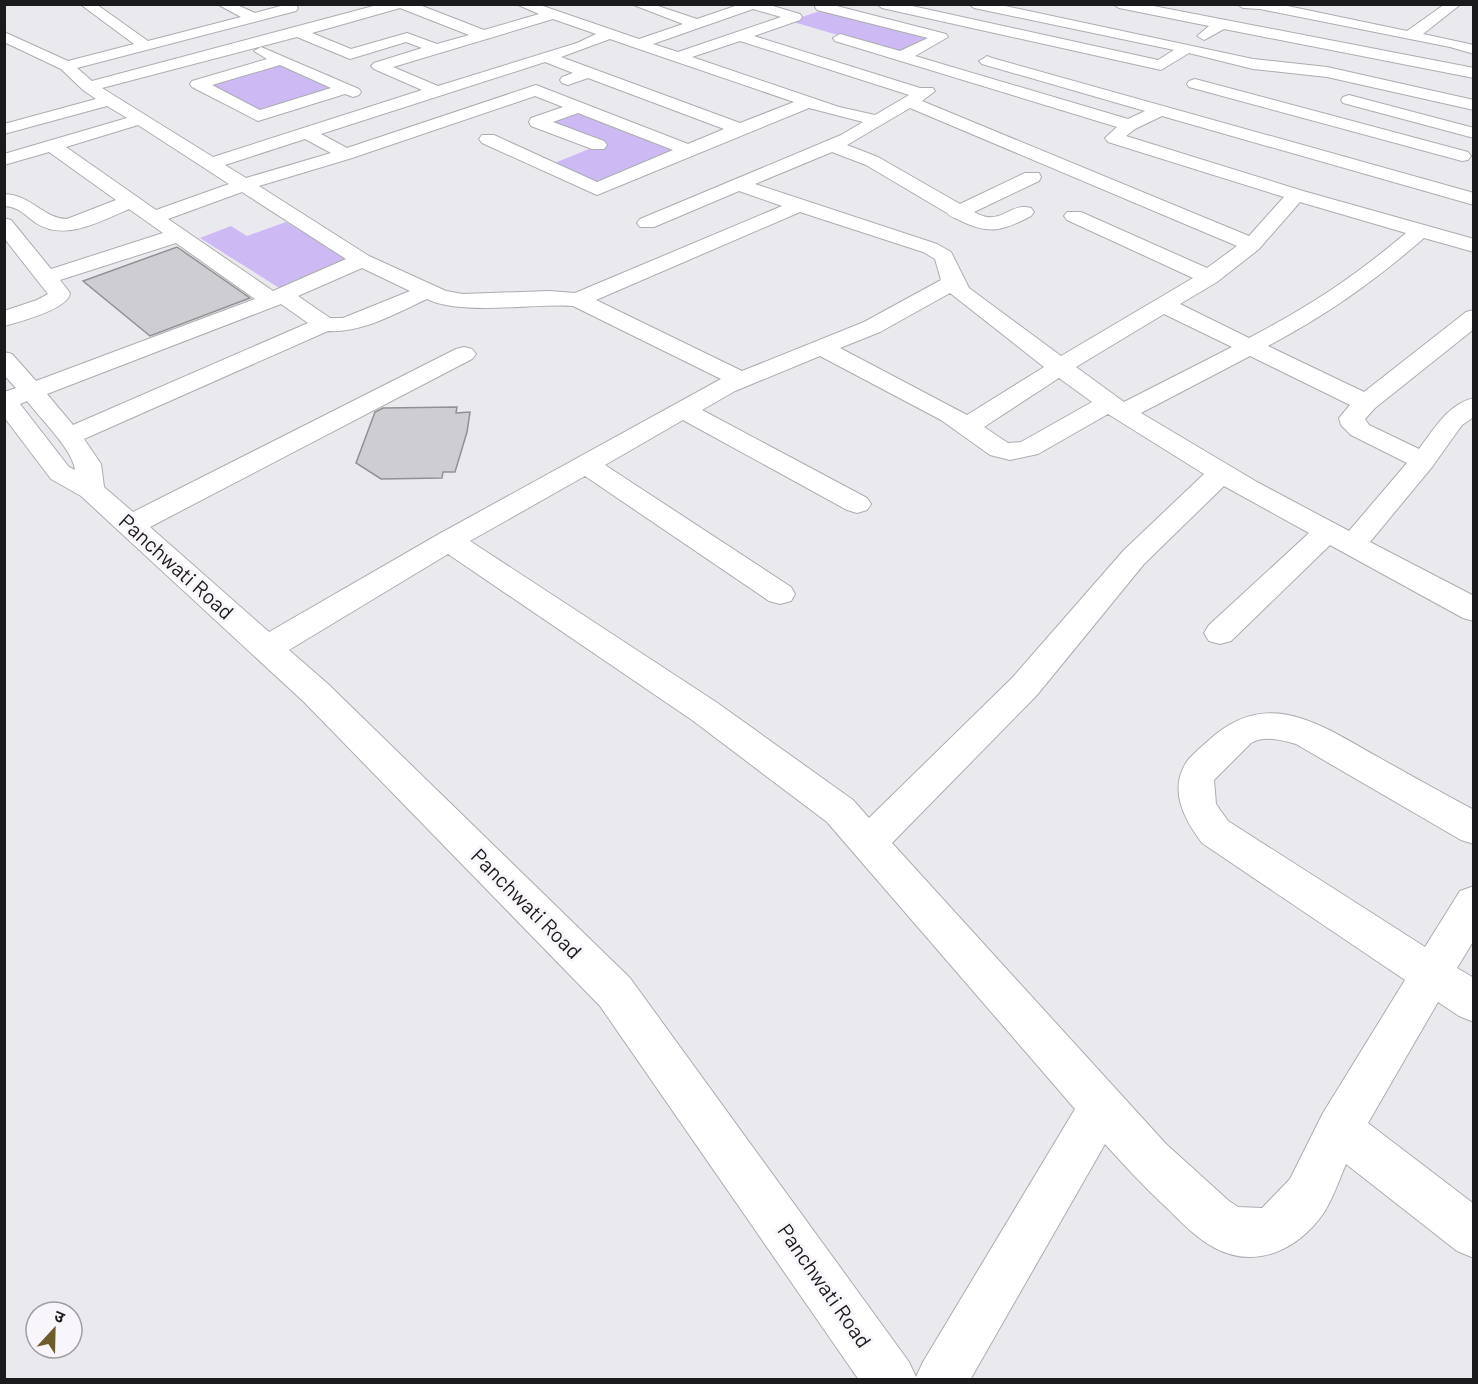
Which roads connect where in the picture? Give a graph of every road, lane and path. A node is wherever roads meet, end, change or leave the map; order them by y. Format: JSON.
{"nodes":[{"id":1,"x":86,"y":4,"type":"edge"},
{"id":2,"x":224,"y":4,"type":"edge"},
{"id":3,"x":306,"y":4,"type":"edge"},
{"id":4,"x":398,"y":4,"type":"edge"},
{"id":5,"x":403,"y":4,"type":"edge"},
{"id":6,"x":522,"y":4,"type":"edge"},
{"id":7,"x":636,"y":4,"type":"edge"},
{"id":8,"x":684,"y":4,"type":"edge"},
{"id":9,"x":882,"y":4,"type":"edge"},
{"id":10,"x":974,"y":4,"type":"edge"},
{"id":11,"x":1119,"y":4,"type":"edge"},
{"id":12,"x":1243,"y":4,"type":"edge"},
{"id":13,"x":1455,"y":4,"type":"edge"},
{"id":14,"x":1463,"y":4,"type":"edge"},
{"id":15,"x":754,"y":5,"type":"edge"},
{"id":16,"x":1261,"y":5,"type":"edge"},
{"id":17,"x":825,"y":6,"type":"edge"},
{"id":18,"x":1473,"y":6,"type":"edge"},
{"id":19,"x":287,"y":7,"type":"edge"},
{"id":20,"x":1070,"y":11,"type":"dead end"},
{"id":21,"x":661,"y":12,"type":"junction"},
{"id":22,"x":1415,"y":13,"type":"dead end"},
{"id":23,"x":552,"y":15,"type":"junction"},
{"id":24,"x":357,"y":16,"type":"junction"},
{"id":25,"x":1437,"y":17,"type":"junction"},
{"id":26,"x":254,"y":18,"type":"junction"},
{"id":27,"x":1054,"y":21,"type":"junction"},
{"id":28,"x":1455,"y":21,"type":"dead end"},
{"id":29,"x":793,"y":22,"type":"junction"},
{"id":30,"x":697,"y":24,"type":"junction"},
{"id":31,"x":968,"y":24,"type":"junction"},
{"id":32,"x":1221,"y":24,"type":"junction"},
{"id":33,"x":509,"y":27,"type":"junction"},
{"id":34,"x":298,"y":32,"type":"junction"},
{"id":35,"x":483,"y":34,"type":"junction"},
{"id":36,"x":530,"y":34,"type":"dead end"},
{"id":37,"x":609,"y":34,"type":"junction"},
{"id":38,"x":4,"y":36,"type":"edge"},
{"id":39,"x":740,"y":36,"type":"junction"},
{"id":40,"x":1410,"y":36,"type":"junction"},
{"id":41,"x":407,"y":37,"type":"junction"},
{"id":42,"x":940,"y":37,"type":"junction"},
{"id":43,"x":840,"y":38,"type":"dead end"},
{"id":44,"x":1026,"y":38,"type":"junction"},
{"id":45,"x":638,"y":44,"type":"junction"},
{"id":46,"x":12,"y":45,"type":"edge"},
{"id":47,"x":145,"y":45,"type":"junction"},
{"id":48,"x":248,"y":45,"type":"junction"},
{"id":49,"x":1187,"y":48,"type":"junction"},
{"id":50,"x":436,"y":49,"type":"junction"},
{"id":51,"x":549,"y":50,"type":"junction"},
{"id":52,"x":1473,"y":50,"type":"edge"},
{"id":53,"x":350,"y":54,"type":"junction"},
{"id":54,"x":1391,"y":56,"type":"junction"},
{"id":55,"x":678,"y":57,"type":"junction"},
{"id":56,"x":901,"y":57,"type":"junction"},
{"id":57,"x":281,"y":60,"type":"junction"},
{"id":58,"x":987,"y":61,"type":"junction"},
{"id":59,"x":1161,"y":65,"type":"junction"},
{"id":60,"x":66,"y":66,"type":"junction"},
{"id":61,"x":379,"y":66,"type":"junction"},
{"id":62,"x":588,"y":73,"type":"junction"},
{"id":63,"x":1473,"y":73,"type":"edge"},
{"id":64,"x":960,"y":74,"type":"junction"},
{"id":65,"x":1367,"y":81,"type":"junction"},
{"id":66,"x":1183,"y":86,"type":"junction"},
{"id":67,"x":89,"y":87,"type":"junction"},
{"id":68,"x":345,"y":89,"type":"junction"},
{"id":69,"x":536,"y":90,"type":"junction"},
{"id":70,"x":437,"y":91,"type":"junction"},
{"id":71,"x":915,"y":98,"type":"junction"},
{"id":72,"x":110,"y":100,"type":"junction"},
{"id":73,"x":1349,"y":100,"type":"junction"},
{"id":74,"x":809,"y":102,"type":"junction"},
{"id":75,"x":1473,"y":105,"type":"edge"},
{"id":76,"x":578,"y":106,"type":"junction"},
{"id":77,"x":386,"y":108,"type":"junction"},
{"id":78,"x":1160,"y":110,"type":"junction"},
{"id":79,"x":258,"y":116,"type":"junction"},
{"id":80,"x":142,"y":118,"type":"junction"},
{"id":81,"x":876,"y":120,"type":"junction"},
{"id":82,"x":1324,"y":120,"type":"junction"},
{"id":83,"x":537,"y":122,"type":"junction"},
{"id":84,"x":9,"y":123,"type":"edge"},
{"id":85,"x":437,"y":124,"type":"junction"},
{"id":86,"x":1129,"y":125,"type":"junction"},
{"id":87,"x":740,"y":129,"type":"junction"},
{"id":88,"x":306,"y":133,"type":"junction"},
{"id":89,"x":1473,"y":133,"type":"edge"},
{"id":90,"x":473,"y":136,"type":"junction"},
{"id":91,"x":598,"y":145,"type":"dead end"},
{"id":92,"x":830,"y":145,"type":"junction"},
{"id":93,"x":52,"y":146,"type":"junction"},
{"id":94,"x":1292,"y":147,"type":"junction"},
{"id":95,"x":688,"y":150,"type":"junction"},
{"id":96,"x":346,"y":154,"type":"junction"},
{"id":97,"x":1462,"y":156,"type":"dead end"},
{"id":98,"x":4,"y":160,"type":"edge"},
{"id":99,"x":211,"y":164,"type":"junction"},
{"id":100,"x":1032,"y":177,"type":"dead end"},
{"id":101,"x":244,"y":185,"type":"junction"},
{"id":102,"x":738,"y":185,"type":"junction"},
{"id":103,"x":1296,"y":195,"type":"junction"},
{"id":104,"x":1473,"y":199,"type":"edge"},
{"id":105,"x":4,"y":200,"type":"edge"},
{"id":106,"x":131,"y":201,"type":"junction"},
{"id":107,"x":691,"y":205,"type":"junction"},
{"id":108,"x":800,"y":205,"type":"junction"},
{"id":109,"x":1024,"y":212,"type":"dead end"},
{"id":110,"x":957,"y":213,"type":"junction"},
{"id":111,"x":1074,"y":216,"type":"dead end"},
{"id":112,"x":154,"y":217,"type":"junction"},
{"id":113,"x":4,"y":224,"type":"edge"},
{"id":114,"x":647,"y":224,"type":"dead end"},
{"id":115,"x":747,"y":228,"type":"junction"},
{"id":116,"x":1420,"y":231,"type":"junction"},
{"id":117,"x":179,"y":235,"type":"junction"},
{"id":118,"x":1252,"y":246,"type":"junction"},
{"id":119,"x":1473,"y":246,"type":"edge"},
{"id":120,"x":362,"y":260,"type":"junction"},
{"id":121,"x":47,"y":277,"type":"junction"},
{"id":122,"x":1209,"y":277,"type":"junction"},
{"id":123,"x":953,"y":282,"type":"junction"},
{"id":124,"x":428,"y":291,"type":"junction"},
{"id":125,"x":277,"y":297,"type":"junction"},
{"id":126,"x":578,"y":300,"type":"junction"},
{"id":127,"x":1162,"y":304,"type":"junction"},
{"id":128,"x":1473,"y":317,"type":"edge"},
{"id":129,"x":4,"y":319,"type":"edge"},
{"id":130,"x":325,"y":324,"type":"junction"},
{"id":131,"x":1252,"y":346,"type":"junction"},
{"id":132,"x":822,"y":348,"type":"junction"},
{"id":133,"x":464,"y":354,"type":"dead end"},
{"id":134,"x":4,"y":359,"type":"edge"},
{"id":135,"x":1060,"y":367,"type":"junction"},
{"id":136,"x":741,"y":380,"type":"junction"},
{"id":137,"x":31,"y":391,"type":"junction"},
{"id":138,"x":5,"y":400,"type":"edge"},
{"id":139,"x":1366,"y":403,"type":"junction"},
{"id":140,"x":1473,"y":405,"type":"edge"},
{"id":141,"x":1116,"y":408,"type":"junction"},
{"id":142,"x":682,"y":410,"type":"junction"},
{"id":143,"x":968,"y":426,"type":"junction"},
{"id":144,"x":69,"y":436,"type":"junction"},
{"id":145,"x":1423,"y":461,"type":"junction"},
{"id":146,"x":585,"y":464,"type":"junction"},
{"id":147,"x":1222,"y":472,"type":"junction"},
{"id":148,"x":91,"y":490,"type":"junction"},
{"id":149,"x":857,"y":504,"type":"dead end"},
{"id":150,"x":129,"y":526,"type":"junction"},
{"id":151,"x":1340,"y":537,"type":"junction"},
{"id":152,"x":449,"y":541,"type":"junction"},
{"id":153,"x":780,"y":594,"type":"dead end"},
{"id":154,"x":1472,"y":607,"type":"edge"},
{"id":155,"x":1220,"y":633,"type":"dead end"},
{"id":156,"x":267,"y":648,"type":"junction"},
{"id":157,"x":1473,"y":829,"type":"edge"},
{"id":158,"x":867,"y":843,"type":"junction"},
{"id":159,"x":1473,"y":903,"type":"edge"},
{"id":160,"x":1431,"y":974,"type":"junction"},
{"id":161,"x":1473,"y":1002,"type":"edge"},
{"id":162,"x":1102,"y":1106,"type":"junction"},
{"id":163,"x":1339,"y":1129,"type":"junction"},
{"id":164,"x":1473,"y":1234,"type":"edge"},
{"id":165,"x":891,"y":1380,"type":"edge"},
{"id":166,"x":941,"y":1380,"type":"edge"}],
"edges":[{"from":1,"to":47,"type":"street"},
{"from":2,"to":26,"type":"street"},
{"from":3,"to":19,"type":"street"},
{"from":4,"to":24,"type":"street"},
{"from":5,"to":35,"type":"street"},
{"from":6,"to":23,"type":"street"},
{"from":7,"to":21,"type":"street"},
{"from":8,"to":21,"type":"street"},
{"from":9,"to":31,"type":"street"},
{"from":10,"to":27,"type":"street"},
{"from":11,"to":32,"type":"street"},
{"from":12,"to":16,"type":"street"},
{"from":13,"to":25,"type":"street"},
{"from":14,"to":18,"type":"street"},
{"from":15,"to":29,"type":"street"},
{"from":15,"to":30,"type":"street"},
{"from":16,"to":32,"type":"street"},
{"from":16,"to":40,"type":"street"},
{"from":17,"to":29,"type":"street"},
{"from":17,"to":42,"type":"street"},
{"from":19,"to":26,"type":"street"},
{"from":20,"to":27,"type":"street"},
{"from":21,"to":30,"type":"street"},
{"from":22,"to":25,"type":"street"},
{"from":23,"to":33,"type":"street"},
{"from":23,"to":37,"type":"street"},
{"from":24,"to":34,"type":"street"},
{"from":24,"to":41,"type":"street"},
{"from":25,"to":28,"type":"street"},
{"from":25,"to":40,"type":"street"},
{"from":26,"to":47,"type":"street"},
{"from":27,"to":44,"type":"street"},
{"from":27,"to":49,"type":"street"},
{"from":29,"to":39,"type":"street"},
{"from":30,"to":45,"type":"street"},
{"from":31,"to":42,"type":"street"},
{"from":31,"to":44,"type":"street"},
{"from":32,"to":49,"type":"street"},
{"from":32,"to":54,"type":"street"},
{"from":33,"to":35,"type":"street"},
{"from":33,"to":36,"type":"street"},
{"from":34,"to":48,"type":"street"},
{"from":34,"to":53,"type":"street"},
{"from":35,"to":50,"type":"street"},
{"from":37,"to":45,"type":"street"},
{"from":37,"to":51,"type":"street"},
{"from":38,"to":46,"type":"street"},
{"from":39,"to":55,"type":"street"},
{"from":39,"to":71,"type":"street"},
{"from":40,"to":52,"type":"street"},
{"from":40,"to":54,"type":"street"},
{"from":41,"to":50,"type":"street"},
{"from":41,"to":53,"type":"street"},
{"from":42,"to":56,"type":"street"},
{"from":43,"to":56,"type":"street"},
{"from":44,"to":58,"type":"street"},
{"from":44,"to":59,"type":"street"},
{"from":45,"to":55,"type":"street"},
{"from":46,"to":60,"type":"street"},
{"from":47,"to":60,"type":"street"},
{"from":48,"to":57,"type":"street"},
{"from":48,"to":67,"type":"street"},
{"from":49,"to":59,"type":"street"},
{"from":49,"to":65,"type":"street"},
{"from":50,"to":61,"type":"street"},
{"from":51,"to":62,"type":"street"},
{"from":51,"to":70,"type":"street"},
{"from":53,"to":61,"type":"street"},
{"from":54,"to":63,"type":"street"},
{"from":54,"to":65,"type":"street"},
{"from":55,"to":74,"type":"street"},
{"from":56,"to":64,"type":"street"},
{"from":57,"to":68,"type":"street"},
{"from":57,"to":79,"type":"street"},
{"from":58,"to":64,"type":"street"},
{"from":58,"to":78,"type":"street"},
{"from":59,"to":66,"type":"street"},
{"from":60,"to":67,"type":"street"},
{"from":61,"to":70,"type":"street"},
{"from":62,"to":69,"type":"street"},
{"from":62,"to":87,"type":"street"},
{"from":64,"to":71,"type":"street"},
{"from":64,"to":86,"type":"street"},
{"from":65,"to":73,"type":"street"},
{"from":65,"to":75,"type":"street"},
{"from":66,"to":78,"type":"street"},
{"from":66,"to":82,"type":"street"},
{"from":67,"to":72,"type":"street"},
{"from":68,"to":77,"type":"street"},
{"from":68,"to":79,"type":"street"},
{"from":69,"to":76,"type":"street"},
{"from":69,"to":85,"type":"street"},
{"from":70,"to":77,"type":"street"},
{"from":71,"to":81,"type":"street"},
{"from":71,"to":118,"type":"street"},
{"from":72,"to":80,"type":"street"},
{"from":72,"to":84,"type":"street"},
{"from":73,"to":82,"type":"street"},
{"from":73,"to":89,"type":"street"},
{"from":74,"to":81,"type":"street"},
{"from":74,"to":87,"type":"street"},
{"from":76,"to":83,"type":"street"},
{"from":76,"to":95,"type":"street"},
{"from":77,"to":88,"type":"street"},
{"from":78,"to":86,"type":"street"},
{"from":78,"to":94,"type":"street"},
{"from":79,"to":88,"type":"street"},
{"from":80,"to":93,"type":"street"},
{"from":80,"to":99,"type":"street"},
{"from":81,"to":92,"type":"street"},
{"from":82,"to":94,"type":"street"},
{"from":82,"to":97,"type":"street"},
{"from":83,"to":90,"type":"street"},
{"from":83,"to":91,"type":"street"},
{"from":85,"to":90,"type":"street"},
{"from":85,"to":96,"type":"street"},
{"from":86,"to":103,"type":"street"},
{"from":87,"to":95,"type":"street"},
{"from":88,"to":96,"type":"street"},
{"from":88,"to":99,"type":"street"},
{"from":90,"to":95,"type":"street"},
{"from":92,"to":102,"type":"street"},
{"from":92,"to":110,"type":"street"},
{"from":93,"to":98,"type":"street"},
{"from":93,"to":106,"type":"street"},
{"from":94,"to":104,"type":"street"},
{"from":96,"to":101,"type":"street"},
{"from":99,"to":101,"type":"street"},
{"from":100,"to":110,"type":"street"},
{"from":101,"to":112,"type":"street"},
{"from":101,"to":120,"type":"street"},
{"from":102,"to":107,"type":"street"},
{"from":102,"to":108,"type":"street"},
{"from":103,"to":116,"type":"street"},
{"from":103,"to":118,"type":"street"},
{"from":105,"to":106,"type":"street"},
{"from":106,"to":112,"type":"street"},
{"from":107,"to":114,"type":"street"},
{"from":107,"to":115,"type":"street"},
{"from":108,"to":115,"type":"street"},
{"from":108,"to":123,"type":"street"},
{"from":109,"to":110,"type":"street"},
{"from":111,"to":122,"type":"street"},
{"from":112,"to":117,"type":"street"},
{"from":113,"to":121,"type":"street"},
{"from":115,"to":126,"type":"street"},
{"from":116,"to":119,"type":"street"},
{"from":116,"to":131,"type":"street"},
{"from":117,"to":121,"type":"street"},
{"from":117,"to":125,"type":"street"},
{"from":118,"to":122,"type":"street"},
{"from":120,"to":124,"type":"street"},
{"from":120,"to":125,"type":"street"},
{"from":121,"to":129,"type":"street"},
{"from":122,"to":127,"type":"street"},
{"from":123,"to":132,"type":"street"},
{"from":123,"to":135,"type":"street"},
{"from":124,"to":126,"type":"street"},
{"from":124,"to":130,"type":"street"},
{"from":125,"to":130,"type":"street"},
{"from":125,"to":137,"type":"street"},
{"from":126,"to":136,"type":"street"},
{"from":127,"to":131,"type":"street"},
{"from":127,"to":135,"type":"street"},
{"from":128,"to":139,"type":"street"},
{"from":130,"to":144,"type":"street"},
{"from":131,"to":139,"type":"street"},
{"from":131,"to":141,"type":"street"},
{"from":132,"to":136,"type":"street"},
{"from":132,"to":143,"type":"street"},
{"from":133,"to":150,"type":"street"},
{"from":134,"to":137,"type":"street"},
{"from":135,"to":141,"type":"street"},
{"from":135,"to":143,"type":"street"},
{"from":136,"to":142,"type":"street"},
{"from":137,"to":138,"type":"street"},
{"from":137,"to":144,"type":"street"},
{"from":138,"to":148,"type":"street","name":"Panchwati Road"},
{"from":139,"to":145,"type":"street"},
{"from":140,"to":145,"type":"street"},
{"from":141,"to":143,"type":"street"},
{"from":141,"to":147,"type":"street"},
{"from":142,"to":146,"type":"street"},
{"from":142,"to":149,"type":"street"},
{"from":144,"to":148,"type":"street"},
{"from":145,"to":151,"type":"street"},
{"from":146,"to":152,"type":"street"},
{"from":146,"to":153,"type":"street"},
{"from":147,"to":151,"type":"street"},
{"from":147,"to":158,"type":"street"},
{"from":148,"to":150,"type":"street","name":"Panchwati Road"},
{"from":150,"to":156,"type":"street","name":"Panchwati Road"},
{"from":151,"to":154,"type":"street"},
{"from":151,"to":155,"type":"street"},
{"from":152,"to":156,"type":"street"},
{"from":152,"to":158,"type":"street"},
{"from":156,"to":165,"type":"street","name":"Panchwati Road"},
{"from":157,"to":160,"type":"street"},
{"from":158,"to":162,"type":"street"},
{"from":159,"to":160,"type":"street"},
{"from":160,"to":161,"type":"street"},
{"from":160,"to":163,"type":"street"},
{"from":162,"to":163,"type":"street"},
{"from":162,"to":166,"type":"street"},
{"from":163,"to":164,"type":"street"}]}
